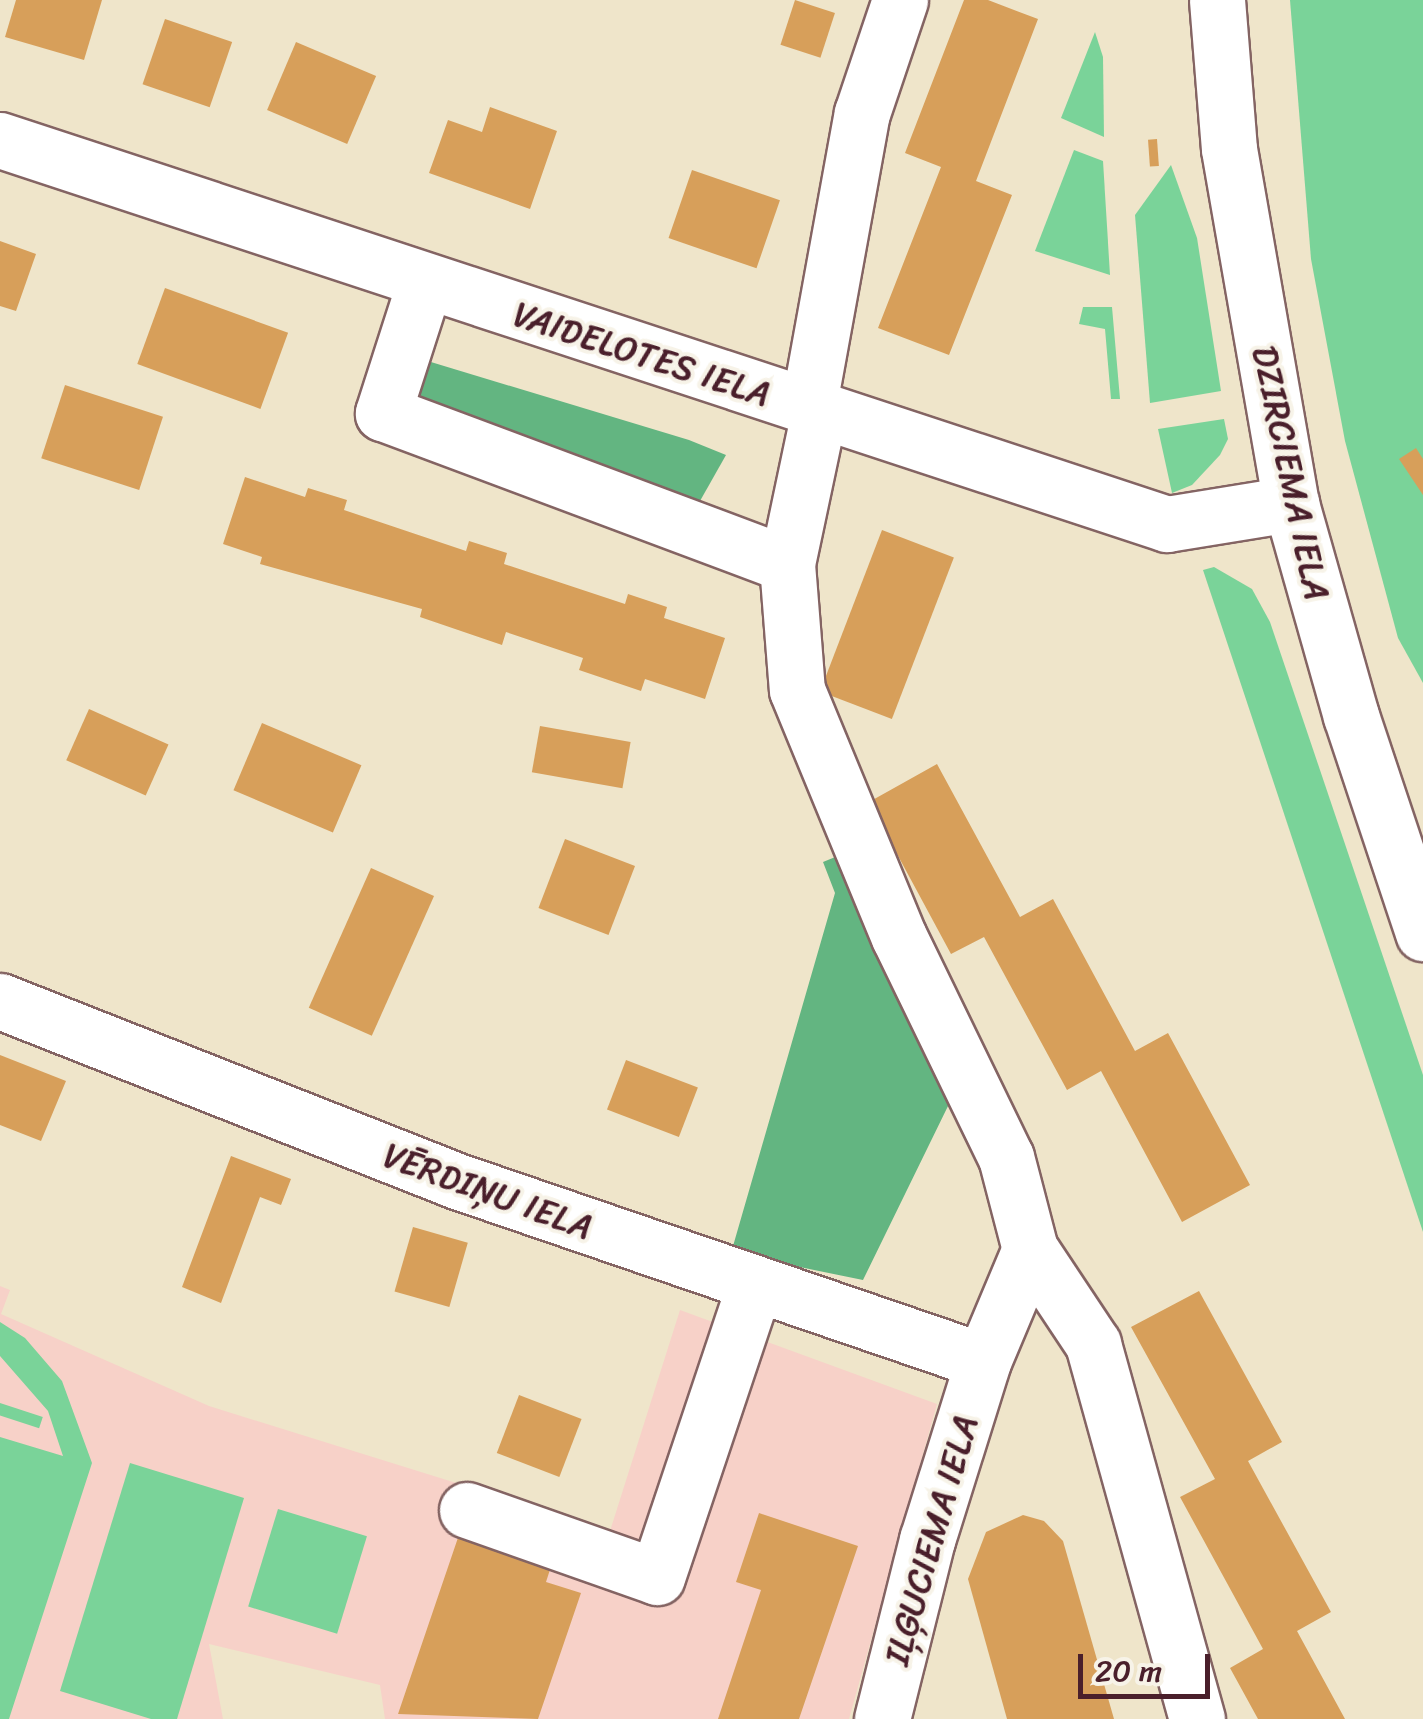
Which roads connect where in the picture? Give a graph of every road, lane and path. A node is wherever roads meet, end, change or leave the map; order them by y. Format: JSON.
{"nodes":[{"id":1,"x":900,"y":0,"type":"edge"},
{"id":2,"x":1216,"y":0,"type":"edge"},
{"id":3,"x":0,"y":140,"type":"edge"},
{"id":4,"x":424,"y":282,"type":"junction"},
{"id":5,"x":813,"y":411,"type":"junction"},
{"id":6,"x":1291,"y":504,"type":"junction"},
{"id":7,"x":787,"y":564,"type":"junction"},
{"id":8,"x":1423,"y":933,"type":"edge"},
{"id":9,"x":0,"y":1001,"type":"edge"},
{"id":10,"x":1030,"y":1249,"type":"junction"},
{"id":11,"x":754,"y":1287,"type":"junction"},
{"id":12,"x":983,"y":1361,"type":"junction"},
{"id":13,"x":467,"y":1510,"type":"dead end"},
{"id":14,"x":882,"y":1719,"type":"edge"},
{"id":15,"x":1197,"y":1719,"type":"edge"}],
"edges":[{"from":1,"to":5,"type":"street"},
{"from":2,"to":6,"type":"street","name":"DZIRCIEMA IELA"},
{"from":3,"to":4,"type":"street","name":"VAIDELOTES IELA"},
{"from":4,"to":5,"type":"street","name":"VAIDELOTES IELA"},
{"from":4,"to":7,"type":"street"},
{"from":5,"to":6,"type":"street","name":"VAIDELOTES IELA"},
{"from":5,"to":7,"type":"street"},
{"from":6,"to":8,"type":"street","name":"DZIRCIEMA IELA"},
{"from":7,"to":10,"type":"street"},
{"from":9,"to":11,"type":"street","name":"VĒRDIŅU IELA"},
{"from":10,"to":12,"type":"street","name":"IĻĢUCIEMA IELA"},
{"from":10,"to":15,"type":"street"},
{"from":11,"to":12,"type":"street","name":"VĒRDIŅU IELA"},
{"from":11,"to":13,"type":"street"},
{"from":12,"to":14,"type":"street","name":"IĻĢUCIEMA IELA"}]}
